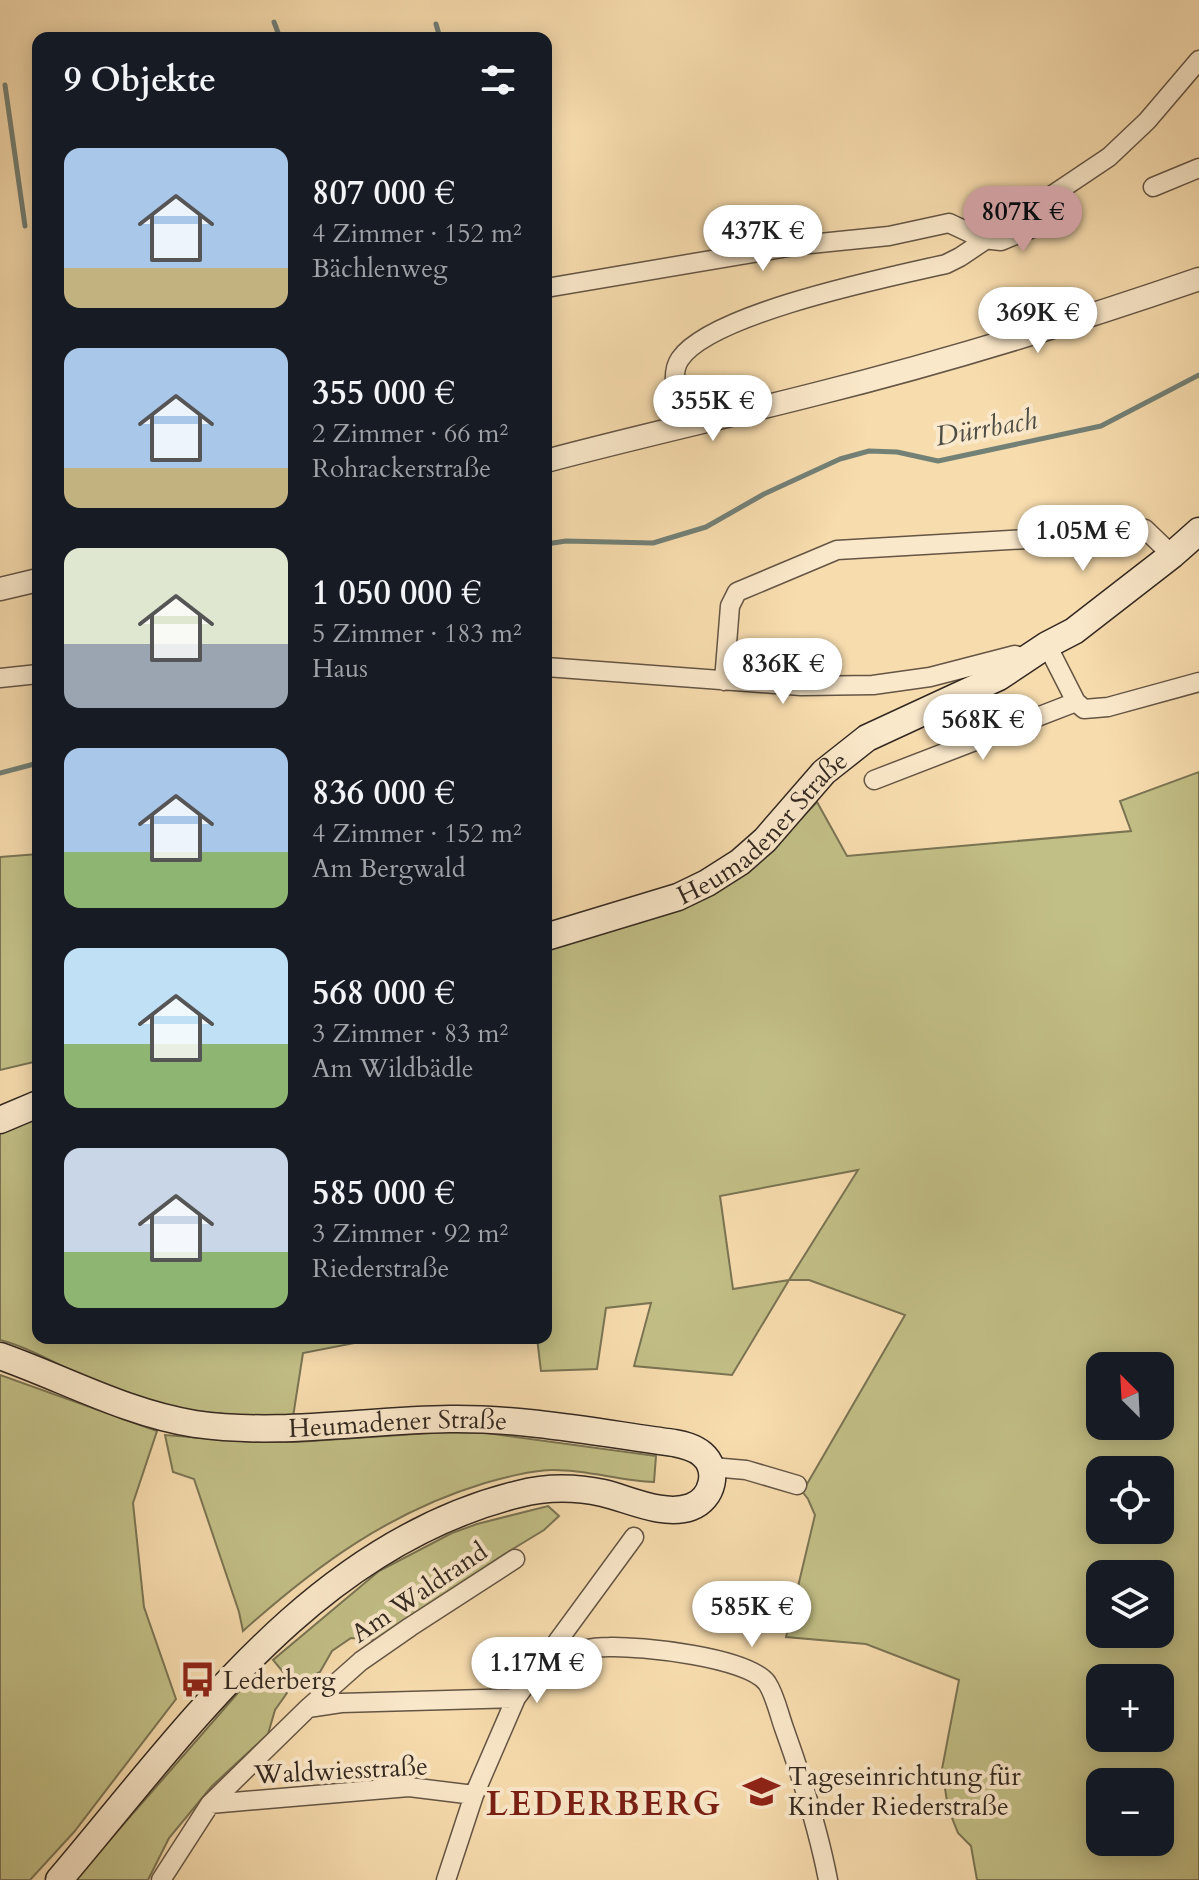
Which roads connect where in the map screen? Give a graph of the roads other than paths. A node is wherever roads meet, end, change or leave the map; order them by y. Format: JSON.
{"nodes":[{"id":1,"x":1199,"y":60,"type":"edge"},
{"id":2,"x":1199,"y":168,"type":"edge"},
{"id":3,"x":1153,"y":187,"type":"dead end"},
{"id":4,"x":1057,"y":218,"type":"dead end"},
{"id":5,"x":983,"y":239,"type":"junction"},
{"id":6,"x":1199,"y":279,"type":"edge"},
{"id":7,"x":552,"y":287,"type":"edge"},
{"id":8,"x":684,"y":425,"type":"junction"},
{"id":9,"x":552,"y":459,"type":"edge"},
{"id":10,"x":1199,"y":512,"type":"edge"},
{"id":11,"x":1199,"y":531,"type":"edge"},
{"id":12,"x":1167,"y":550,"type":"junction"},
{"id":13,"x":32,"y":581,"type":"edge"},
{"id":14,"x":0,"y":589,"type":"edge"},
{"id":15,"x":1037,"y":652,"type":"junction"},
{"id":16,"x":552,"y":670,"type":"edge"},
{"id":17,"x":32,"y":675,"type":"edge"},
{"id":18,"x":0,"y":678,"type":"edge"},
{"id":19,"x":724,"y":681,"type":"junction"},
{"id":20,"x":1199,"y":682,"type":"edge"},
{"id":21,"x":1076,"y":702,"type":"junction"},
{"id":22,"x":874,"y":780,"type":"dead end"},
{"id":23,"x":552,"y":935,"type":"edge"},
{"id":24,"x":32,"y":1107,"type":"edge"},
{"id":25,"x":0,"y":1120,"type":"edge"},
{"id":26,"x":0,"y":1356,"type":"edge"},
{"id":27,"x":712,"y":1467,"type":"junction"},
{"id":28,"x":797,"y":1485,"type":"dead end"},
{"id":29,"x":634,"y":1537,"type":"dead end"},
{"id":30,"x":515,"y":1559,"type":"dead end"},
{"id":31,"x":543,"y":1660,"type":"junction"},
{"id":32,"x":516,"y":1698,"type":"junction"},
{"id":33,"x":308,"y":1708,"type":"junction"},
{"id":34,"x":474,"y":1795,"type":"junction"},
{"id":35,"x":210,"y":1804,"type":"junction"},
{"id":36,"x":59,"y":1880,"type":"edge"},
{"id":37,"x":161,"y":1880,"type":"edge"},
{"id":38,"x":446,"y":1880,"type":"edge"},
{"id":39,"x":828,"y":1880,"type":"edge"}],
"edges":[{"from":1,"to":5,"type":"street"},
{"from":2,"to":3,"type":"street"},
{"from":4,"to":5,"type":"street"},
{"from":5,"to":7,"type":"street"},
{"from":5,"to":8,"type":"street"},
{"from":6,"to":8,"type":"street"},
{"from":8,"to":9,"type":"street"},
{"from":10,"to":12,"type":"main road","name":"Heumadener Straße"},
{"from":11,"to":12,"type":"main road","name":"Heumadener Straße"},
{"from":12,"to":15,"type":"main road","name":"Heumadener Straße"},
{"from":12,"to":19,"type":"street"},
{"from":13,"to":14,"type":"street"},
{"from":15,"to":19,"type":"street"},
{"from":15,"to":21,"type":"street"},
{"from":15,"to":23,"type":"main road","name":"Heumadener Straße"},
{"from":16,"to":19,"type":"street"},
{"from":17,"to":18,"type":"street"},
{"from":20,"to":21,"type":"street"},
{"from":21,"to":22,"type":"street"},
{"from":24,"to":25,"type":"main road"},
{"from":26,"to":27,"type":"main road","name":"Heumadener Straße"},
{"from":27,"to":28,"type":"street","name":"Heumadener Straße"},
{"from":27,"to":36,"type":"main road"},
{"from":29,"to":31,"type":"street"},
{"from":30,"to":33,"type":"street","name":"Am Waldrand"},
{"from":31,"to":32,"type":"street"},
{"from":31,"to":39,"type":"street"},
{"from":32,"to":33,"type":"street"},
{"from":32,"to":34,"type":"street"},
{"from":33,"to":35,"type":"street","name":"Am Waldrand"},
{"from":34,"to":35,"type":"street","name":"Waldwiesstraße"},
{"from":34,"to":38,"type":"street"},
{"from":35,"to":37,"type":"street","name":"Am Waldrand"}]}
